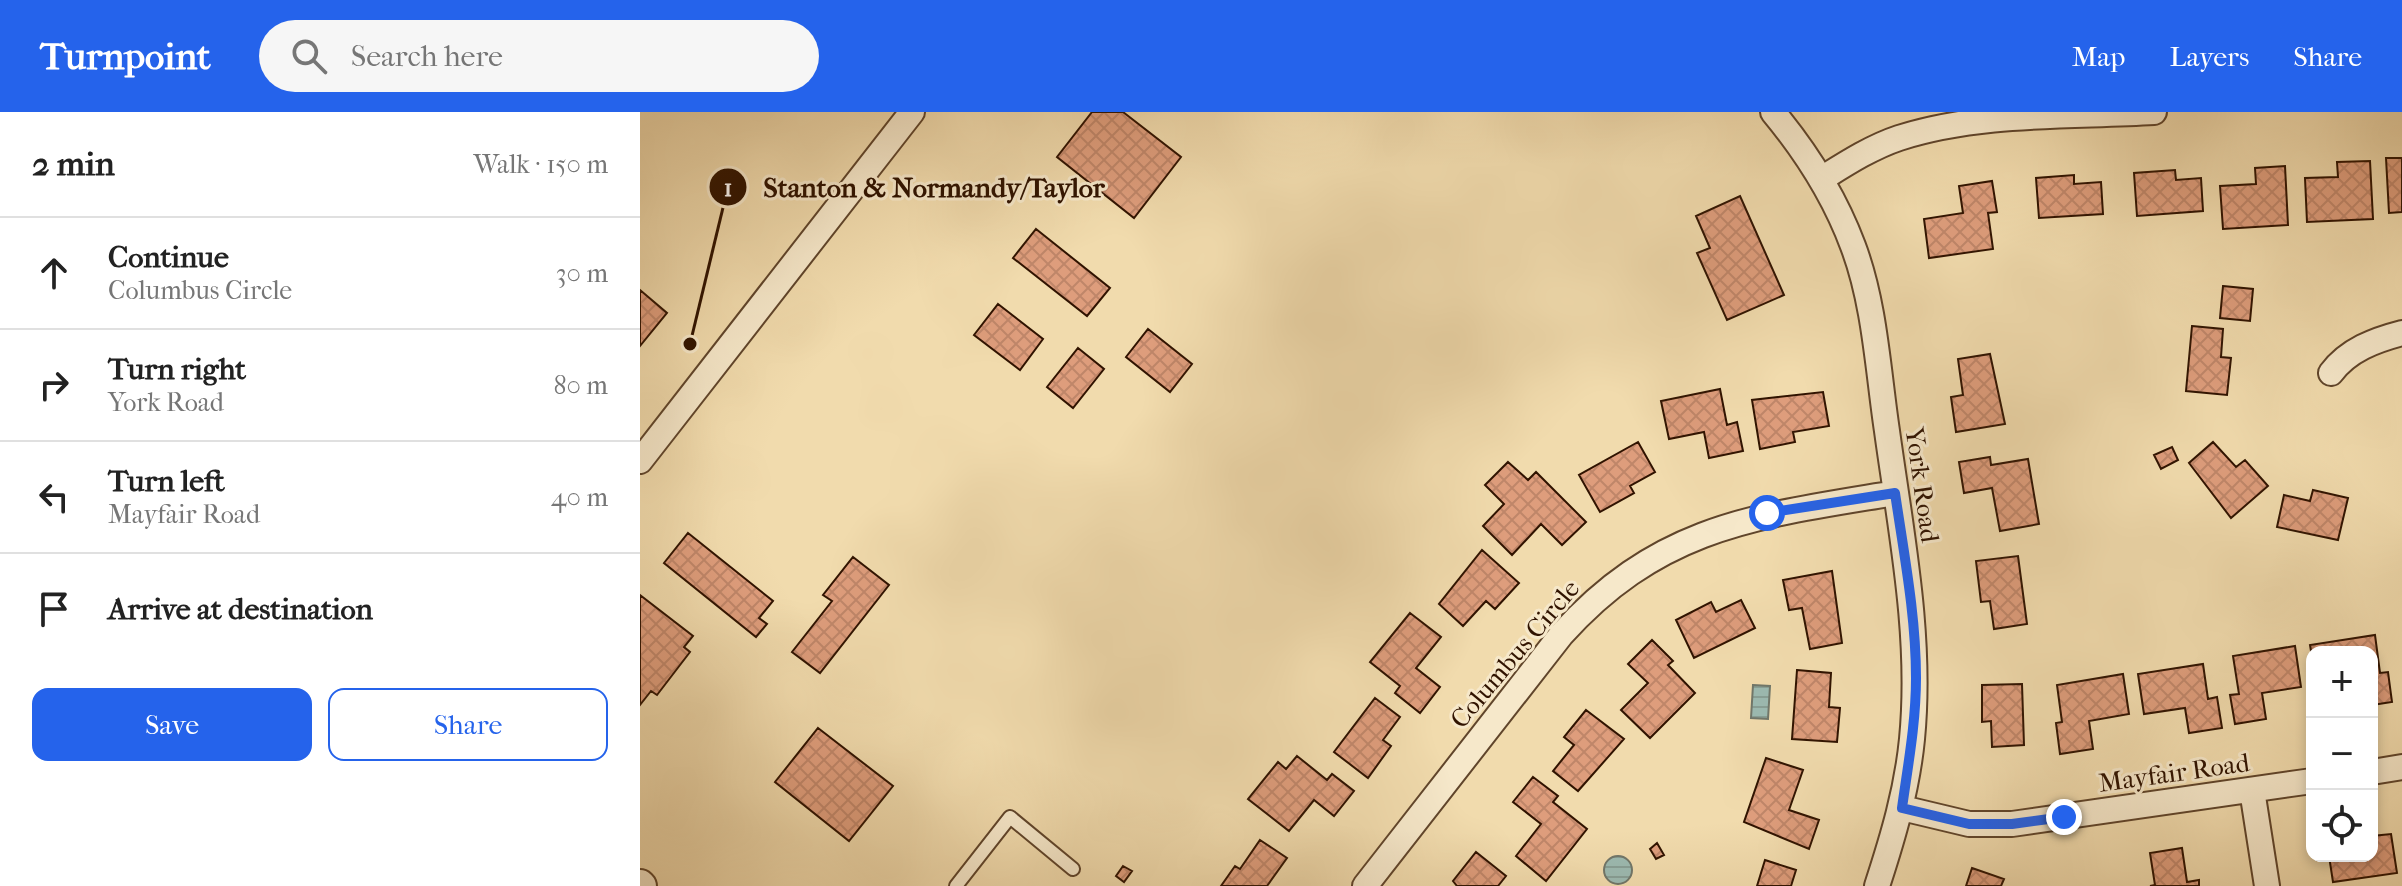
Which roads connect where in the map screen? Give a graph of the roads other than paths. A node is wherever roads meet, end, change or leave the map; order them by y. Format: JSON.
{"nodes":[{"id":1,"x":912,"y":112,"type":"edge"},
{"id":2,"x":1773,"y":112,"type":"edge"},
{"id":3,"x":2154,"y":112,"type":"edge"},
{"id":4,"x":1823,"y":178,"type":"junction"},
{"id":5,"x":2402,"y":333,"type":"edge"},
{"id":6,"x":2331,"y":373,"type":"dead end"},
{"id":7,"x":640,"y":461,"type":"edge"},
{"id":8,"x":1895,"y":493,"type":"junction"},
{"id":9,"x":2402,"y":767,"type":"edge"},
{"id":10,"x":2378,"y":771,"type":"edge"},
{"id":11,"x":2306,"y":782,"type":"edge"},
{"id":12,"x":2252,"y":790,"type":"junction"},
{"id":13,"x":1902,"y":808,"type":"junction"},
{"id":14,"x":1073,"y":869,"type":"dead end"},
{"id":15,"x":956,"y":886,"type":"edge"},
{"id":16,"x":1365,"y":886,"type":"edge"},
{"id":17,"x":1877,"y":886,"type":"edge"},
{"id":18,"x":2267,"y":886,"type":"edge"}],
"edges":[{"from":1,"to":7,"type":"street"},
{"from":2,"to":4,"type":"street","name":"York Road"},
{"from":3,"to":4,"type":"street"},
{"from":4,"to":8,"type":"street","name":"York Road"},
{"from":5,"to":6,"type":"street"},
{"from":8,"to":13,"type":"street","name":"York Road"},
{"from":8,"to":16,"type":"street","name":"Columbus Circle"},
{"from":9,"to":10,"type":"street"},
{"from":11,"to":12,"type":"street","name":"Mayfair Road"},
{"from":12,"to":13,"type":"street","name":"Mayfair Road"},
{"from":12,"to":18,"type":"street"},
{"from":13,"to":17,"type":"street","name":"York Road"},
{"from":14,"to":15,"type":"lane"}]}
